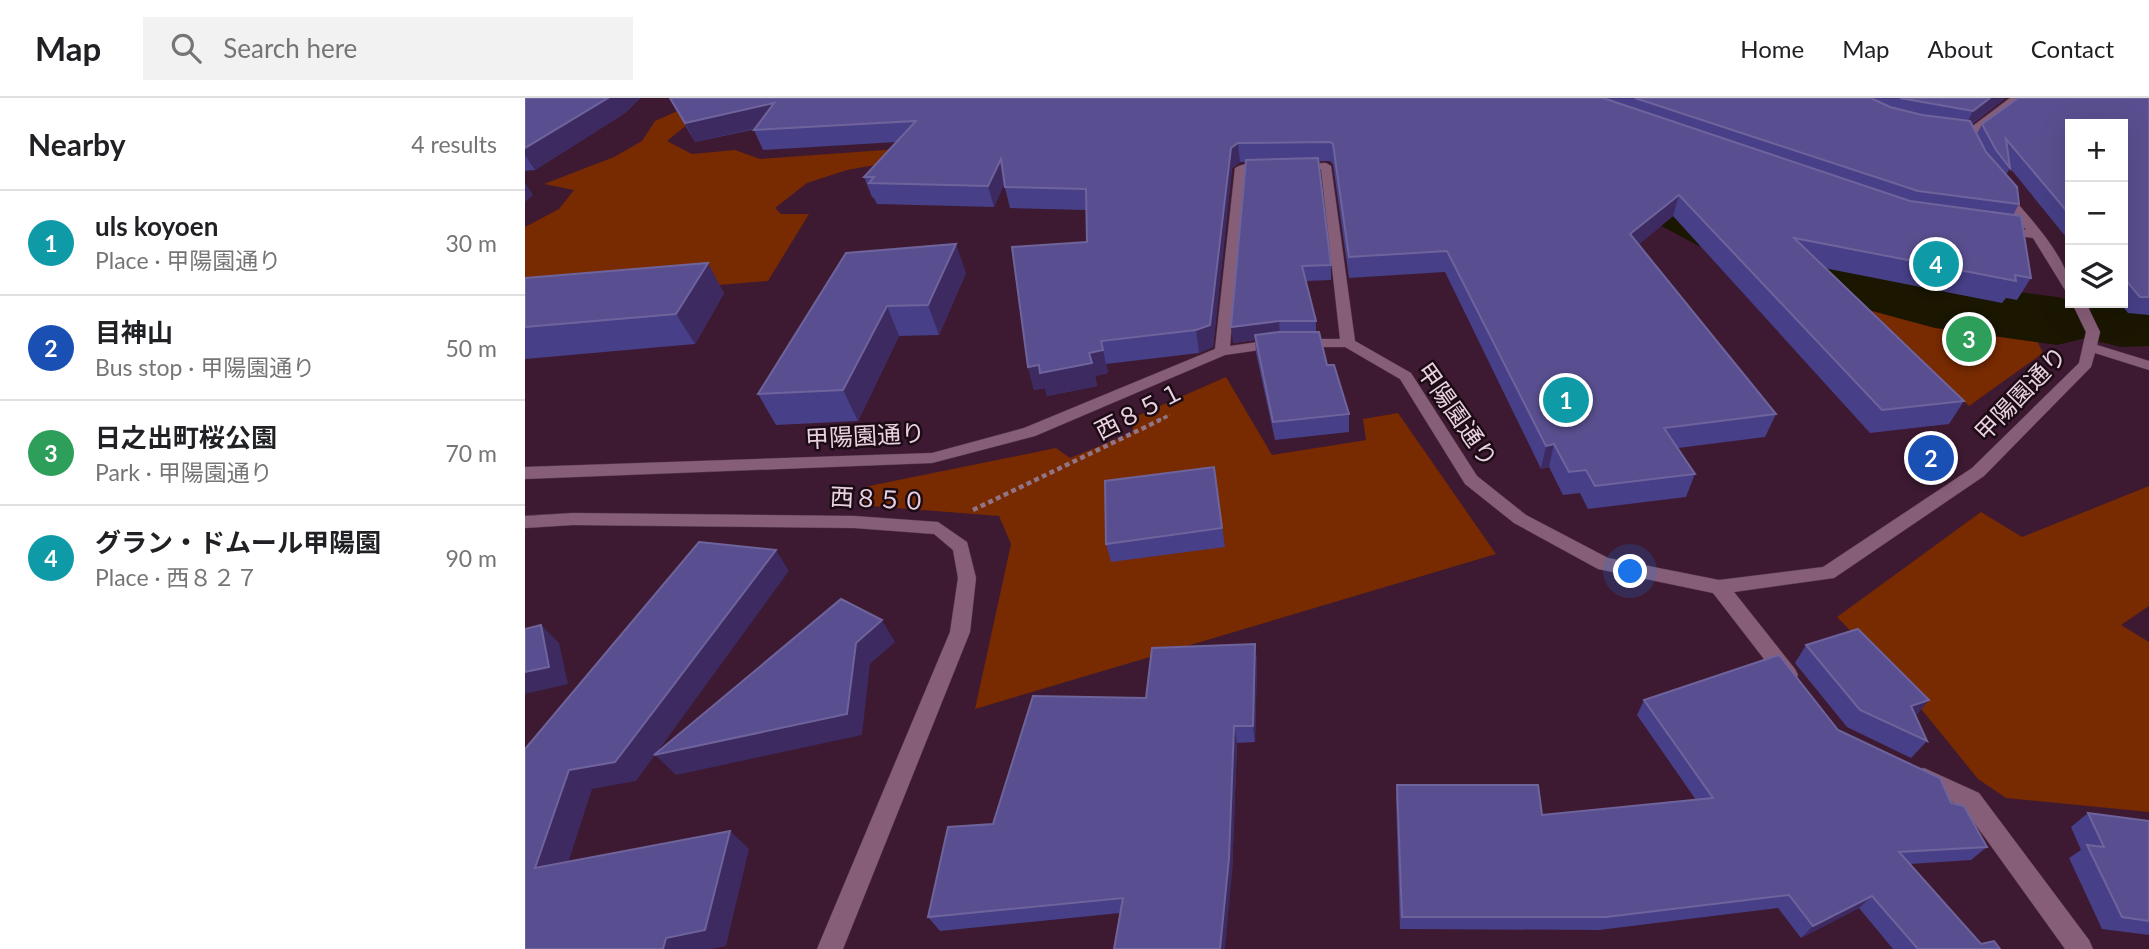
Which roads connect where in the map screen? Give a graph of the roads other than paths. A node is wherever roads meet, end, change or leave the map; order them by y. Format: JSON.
{"nodes":[{"id":1,"x":2015,"y":98,"type":"edge"},
{"id":2,"x":1953,"y":134,"type":"edge"},
{"id":3,"x":1966,"y":136,"type":"junction"},
{"id":4,"x":1977,"y":158,"type":"edge"},
{"id":5,"x":1990,"y":178,"type":"edge"},
{"id":6,"x":1985,"y":228,"type":"edge"},
{"id":7,"x":2037,"y":235,"type":"junction"},
{"id":8,"x":2065,"y":279,"type":"edge"},
{"id":9,"x":2081,"y":308,"type":"edge"},
{"id":10,"x":1348,"y":343,"type":"junction"},
{"id":11,"x":2089,"y":347,"type":"junction"},
{"id":12,"x":1222,"y":351,"type":"junction"},
{"id":13,"x":2149,"y":366,"type":"edge"},
{"id":14,"x":525,"y":473,"type":"edge"},
{"id":15,"x":525,"y":522,"type":"edge"},
{"id":16,"x":1719,"y":587,"type":"junction"},
{"id":17,"x":1803,"y":693,"type":"edge"},
{"id":18,"x":1910,"y":771,"type":"edge"},
{"id":19,"x":831,"y":949,"type":"edge"},
{"id":20,"x":2080,"y":949,"type":"edge"}],
"edges":[{"from":1,"to":3,"type":"street"},
{"from":2,"to":3,"type":"street"},
{"from":3,"to":4,"type":"street"},
{"from":5,"to":7,"type":"street"},
{"from":6,"to":7,"type":"street"},
{"from":7,"to":8,"type":"street"},
{"from":9,"to":11,"type":"street","name":"甲陽園通り"},
{"from":10,"to":12,"type":"street","name":"甲陽園通り"},
{"from":10,"to":12,"type":"street"},
{"from":10,"to":16,"type":"street","name":"甲陽園通り"},
{"from":11,"to":13,"type":"street"},
{"from":11,"to":16,"type":"street","name":"甲陽園通り"},
{"from":12,"to":14,"type":"street","name":"甲陽園通り"},
{"from":15,"to":19,"type":"street","name":"西８５０"},
{"from":16,"to":17,"type":"street"},
{"from":18,"to":20,"type":"street"}]}
